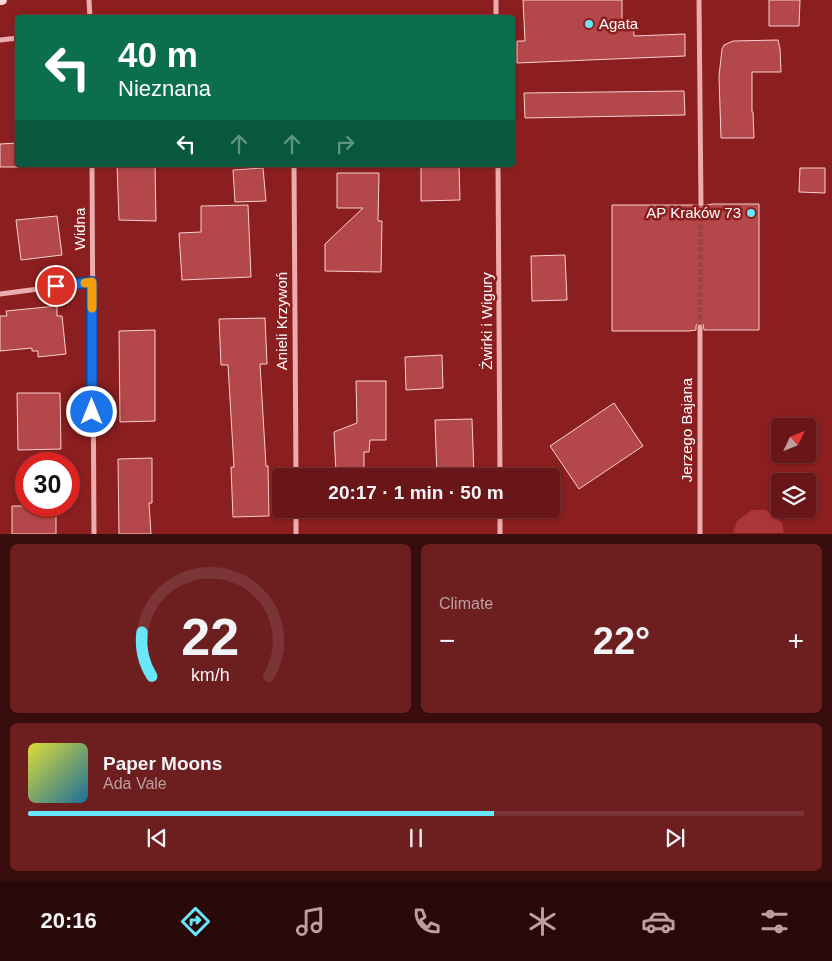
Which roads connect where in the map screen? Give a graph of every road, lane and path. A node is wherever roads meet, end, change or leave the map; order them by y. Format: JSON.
{"nodes":[{"id":1,"x":89,"y":0,"type":"edge"},
{"id":2,"x":496,"y":0,"type":"edge"},
{"id":3,"x":699,"y":0,"type":"edge"},
{"id":4,"x":90,"y":15,"type":"edge"},
{"id":5,"x":496,"y":15,"type":"edge"},
{"id":6,"x":15,"y":38,"type":"edge"},
{"id":7,"x":0,"y":40,"type":"edge"},
{"id":8,"x":92,"y":167,"type":"edge"},
{"id":9,"x":294,"y":167,"type":"edge"},
{"id":10,"x":498,"y":167,"type":"edge"},
{"id":11,"x":702,"y":204,"type":"tunnel mouth"},
{"id":12,"x":92,"y":282,"type":"junction"},
{"id":13,"x":0,"y":294,"type":"edge"},
{"id":14,"x":700,"y":327,"type":"tunnel mouth"},
{"id":15,"x":296,"y":468,"type":"edge"},
{"id":16,"x":500,"y":468,"type":"edge"},
{"id":17,"x":296,"y":518,"type":"edge"},
{"id":18,"x":500,"y":518,"type":"edge"},
{"id":19,"x":94,"y":534,"type":"edge"},
{"id":20,"x":296,"y":534,"type":"edge"},
{"id":21,"x":500,"y":534,"type":"edge"},
{"id":22,"x":700,"y":534,"type":"edge"}],
"edges":[{"from":1,"to":4,"type":"street"},
{"from":2,"to":5,"type":"street"},
{"from":3,"to":11,"type":"street"},
{"from":6,"to":7,"type":"street"},
{"from":8,"to":12,"type":"street","name":"Widna"},
{"from":9,"to":15,"type":"street","name":"Anieli Krzywoń"},
{"from":10,"to":16,"type":"street","name":"Żwirki i Wigury"},
{"from":12,"to":13,"type":"street"},
{"from":12,"to":19,"type":"street","name":"Widna"},
{"from":14,"to":22,"type":"street","name":"Jerzego Bajana"},
{"from":17,"to":20,"type":"street"},
{"from":18,"to":21,"type":"street"}]}
